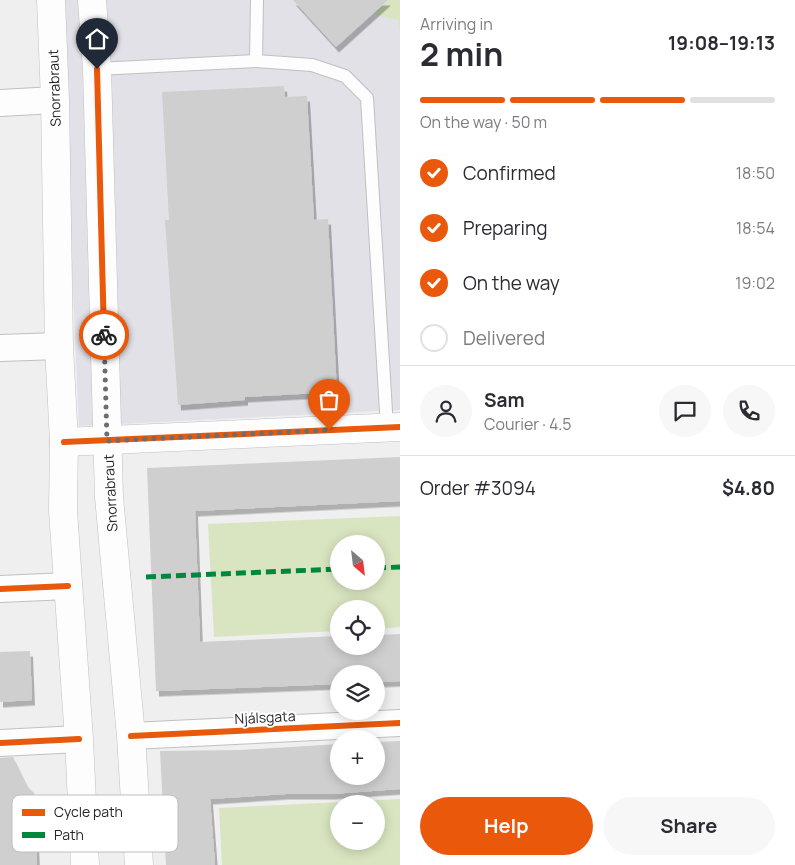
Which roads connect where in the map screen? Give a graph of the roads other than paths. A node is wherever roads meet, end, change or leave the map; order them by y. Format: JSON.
{"nodes":[{"id":1,"x":51,"y":0,"type":"edge"},
{"id":2,"x":92,"y":0,"type":"edge"},
{"id":3,"x":258,"y":0,"type":"edge"},
{"id":4,"x":256,"y":60,"type":"junction"},
{"id":5,"x":97,"y":69,"type":"junction"},
{"id":6,"x":55,"y":100,"type":"junction"},
{"id":7,"x":0,"y":103,"type":"edge"},
{"id":8,"x":59,"y":346,"type":"junction"},
{"id":9,"x":0,"y":348,"type":"edge"},
{"id":10,"x":394,"y":428,"type":"edge"},
{"id":11,"x":107,"y":441,"type":"junction"},
{"id":12,"x":64,"y":442,"type":"junction"},
{"id":13,"x":68,"y":586,"type":"junction"},
{"id":14,"x":0,"y":589,"type":"edge"},
{"id":15,"x":400,"y":722,"type":"edge"},
{"id":16,"x":131,"y":736,"type":"junction"},
{"id":17,"x":79,"y":740,"type":"junction"},
{"id":18,"x":0,"y":743,"type":"edge"},
{"id":19,"x":82,"y":795,"type":"edge"},
{"id":20,"x":134,"y":795,"type":"edge"},
{"id":21,"x":84,"y":852,"type":"edge"},
{"id":22,"x":137,"y":852,"type":"edge"},
{"id":23,"x":85,"y":865,"type":"edge"},
{"id":24,"x":138,"y":865,"type":"edge"}],
"edges":[{"from":1,"to":6,"type":"main road","name":"Snorrabraut"},
{"from":2,"to":5,"type":"main road","name":"Snorrabraut"},
{"from":3,"to":4,"type":"lane"},
{"from":4,"to":5,"type":"lane"},
{"from":4,"to":10,"type":"lane"},
{"from":5,"to":11,"type":"main road","name":"Snorrabraut"},
{"from":6,"to":7,"type":"street"},
{"from":6,"to":8,"type":"main road","name":"Snorrabraut"},
{"from":8,"to":9,"type":"street"},
{"from":8,"to":12,"type":"main road","name":"Snorrabraut"},
{"from":10,"to":11,"type":"main road"},
{"from":11,"to":12,"type":"main road"},
{"from":11,"to":16,"type":"main road","name":"Snorrabraut"},
{"from":12,"to":13,"type":"main road","name":"Snorrabraut"},
{"from":13,"to":14,"type":"street"},
{"from":13,"to":17,"type":"main road","name":"Snorrabraut"},
{"from":15,"to":16,"type":"street","name":"Njálsgata"},
{"from":16,"to":20,"type":"main road","name":"Snorrabraut"},
{"from":17,"to":18,"type":"street"},
{"from":17,"to":19,"type":"main road","name":"Snorrabraut"},
{"from":21,"to":23,"type":"main road","name":"Snorrabraut"},
{"from":22,"to":24,"type":"main road","name":"Snorrabraut"}]}
